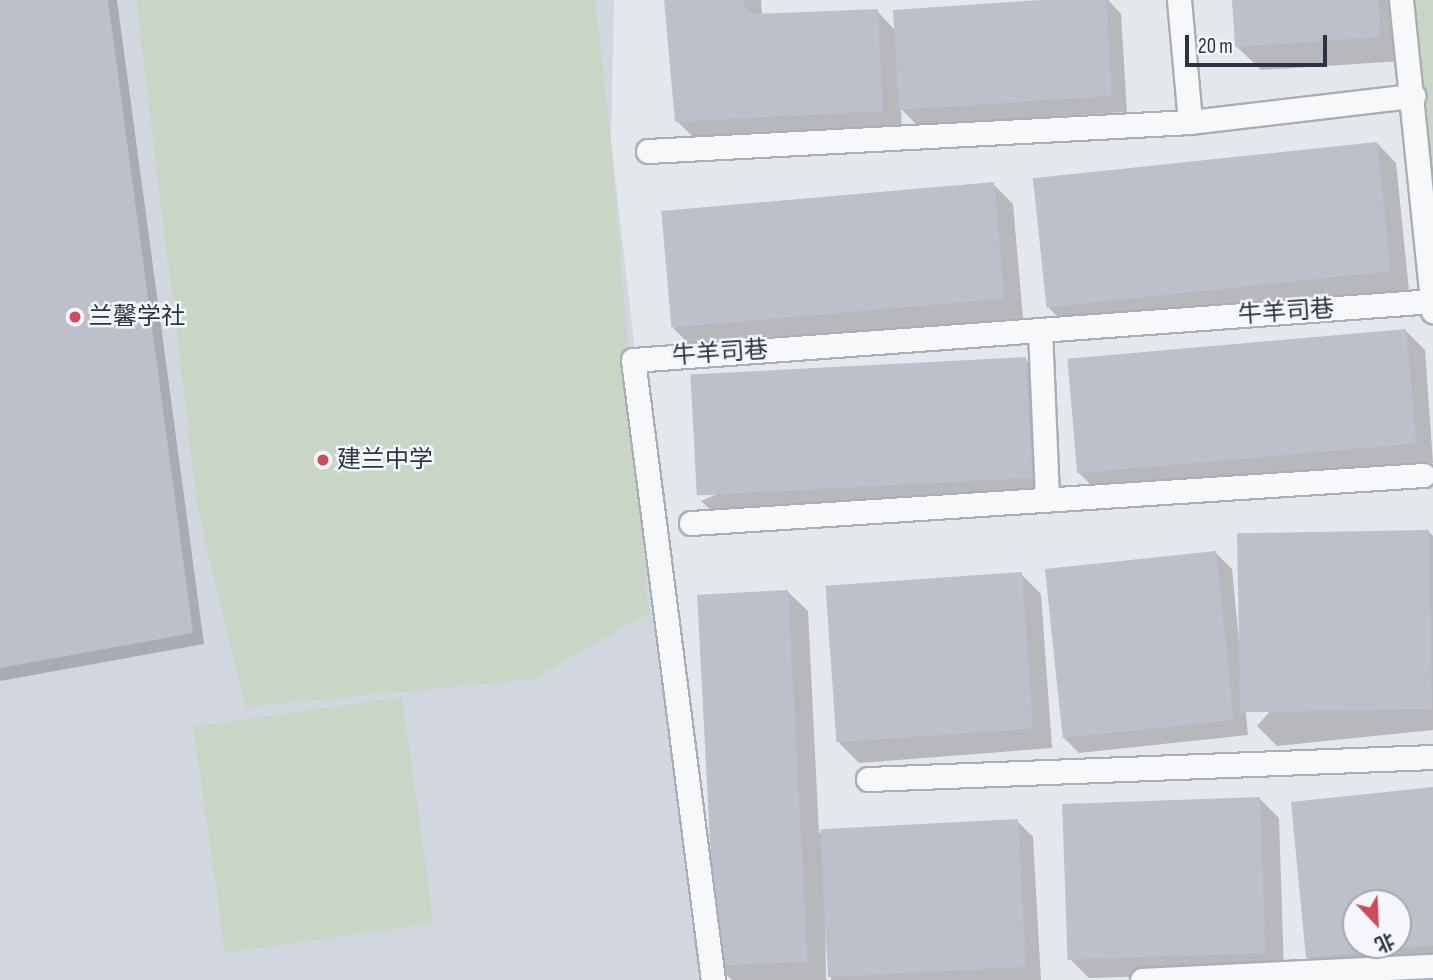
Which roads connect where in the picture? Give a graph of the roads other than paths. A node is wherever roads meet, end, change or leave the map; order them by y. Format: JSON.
{"nodes":[{"id":1,"x":1179,"y":0,"type":"edge"},
{"id":2,"x":1401,"y":0,"type":"edge"},
{"id":3,"x":1413,"y":96,"type":"junction"},
{"id":4,"x":1190,"y":122,"type":"junction"},
{"id":5,"x":649,"y":151,"type":"dead end"},
{"id":6,"x":1432,"y":306,"type":"edge"},
{"id":7,"x":1040,"y":330,"type":"junction"},
{"id":8,"x":1423,"y":475,"type":"dead end"},
{"id":9,"x":1047,"y":500,"type":"junction"},
{"id":10,"x":691,"y":523,"type":"dead end"},
{"id":11,"x":1433,"y":757,"type":"edge"},
{"id":12,"x":868,"y":779,"type":"dead end"},
{"id":13,"x":1433,"y":966,"type":"edge"},
{"id":14,"x":713,"y":980,"type":"edge"},
{"id":15,"x":1142,"y":980,"type":"edge"}],
"edges":[{"from":1,"to":4,"type":"lane"},
{"from":2,"to":3,"type":"lane"},
{"from":3,"to":4,"type":"lane"},
{"from":3,"to":6,"type":"lane"},
{"from":4,"to":5,"type":"lane"},
{"from":6,"to":7,"type":"lane","name":"牛羊司巷"},
{"from":7,"to":9,"type":"lane"},
{"from":7,"to":14,"type":"lane","name":"牛羊司巷"},
{"from":8,"to":9,"type":"lane"},
{"from":9,"to":10,"type":"lane"},
{"from":11,"to":12,"type":"lane"},
{"from":13,"to":15,"type":"lane"}]}
